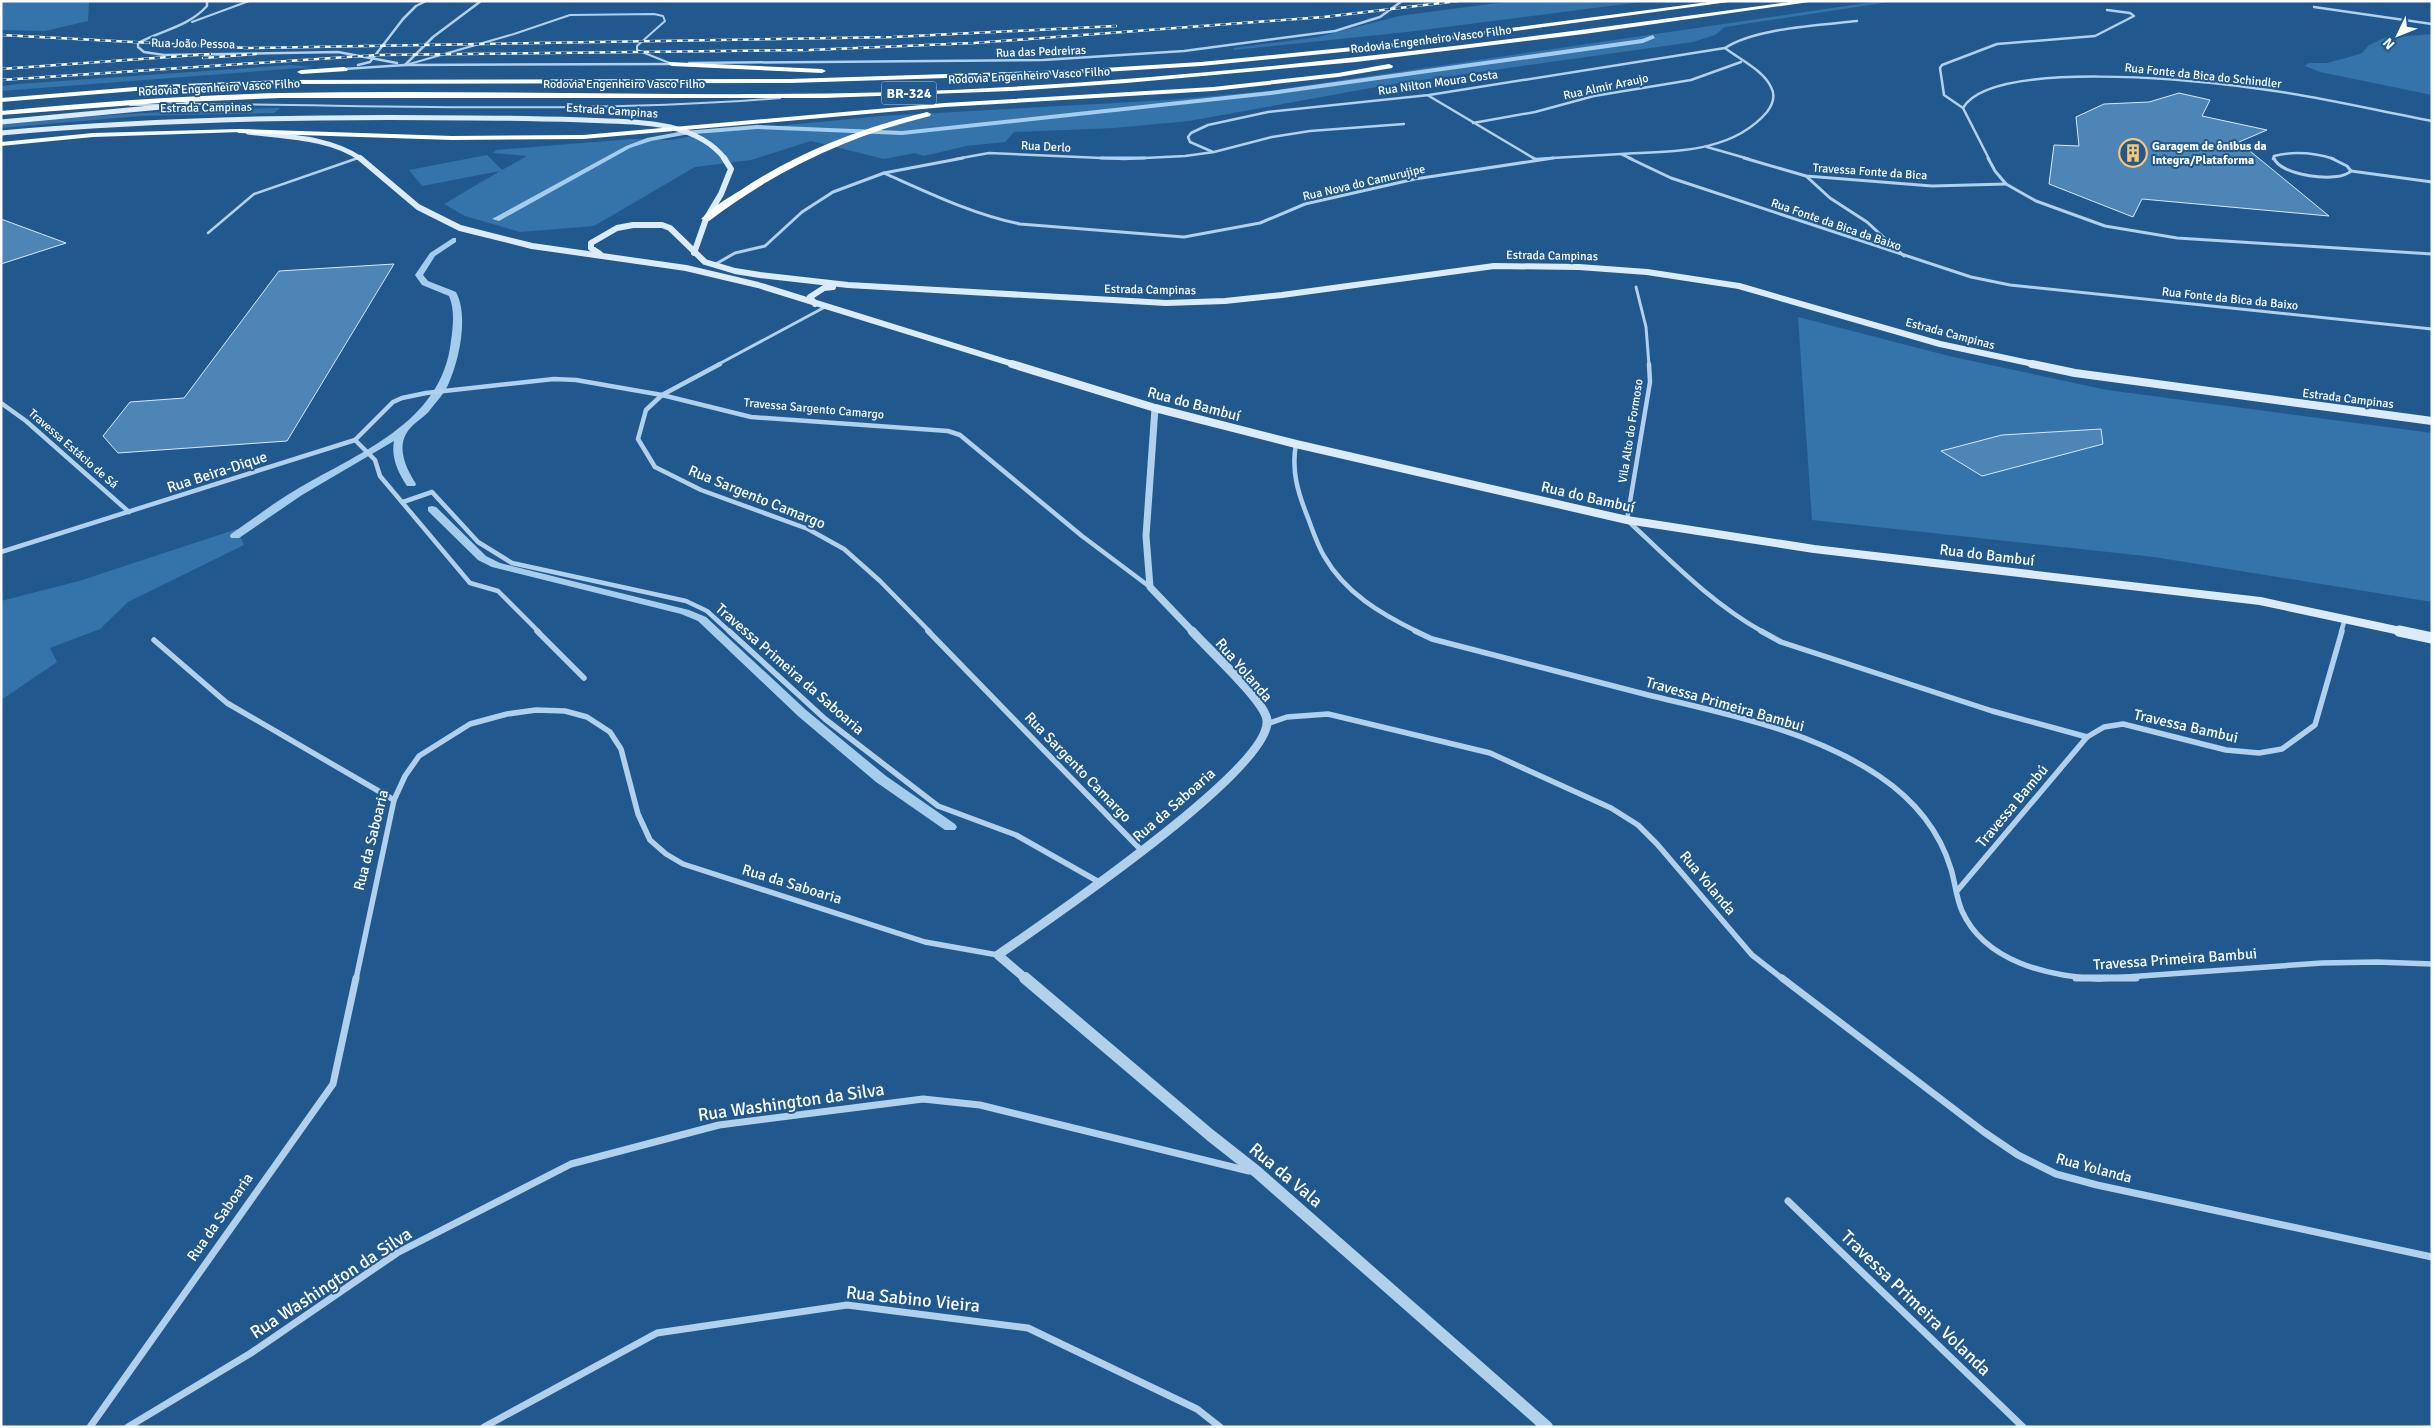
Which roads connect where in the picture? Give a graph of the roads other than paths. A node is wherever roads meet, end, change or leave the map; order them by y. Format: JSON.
{"nodes":[{"id":1,"x":208,"y":1,"type":"edge"},
{"id":2,"x":249,"y":1,"type":"edge"},
{"id":3,"x":426,"y":1,"type":"edge"},
{"id":4,"x":481,"y":1,"type":"edge"},
{"id":5,"x":1402,"y":1,"type":"edge"},
{"id":6,"x":1732,"y":1,"type":"edge"},
{"id":7,"x":1813,"y":1,"type":"edge"},
{"id":8,"x":2314,"y":7,"type":"dead end"},
{"id":9,"x":2106,"y":10,"type":"dead end"},
{"id":10,"x":1857,"y":21,"type":"dead end"},
{"id":11,"x":192,"y":22,"type":"junction"},
{"id":12,"x":2432,"y":24,"type":"edge"},
{"id":13,"x":1467,"y":48,"type":"junction"},
{"id":14,"x":1725,"y":48,"type":"junction"},
{"id":15,"x":372,"y":58,"type":"junction"},
{"id":16,"x":1741,"y":62,"type":"junction"},
{"id":17,"x":1406,"y":63,"type":"dead end"},
{"id":18,"x":672,"y":64,"type":"junction"},
{"id":19,"x":1396,"y":64,"type":"dead end"},
{"id":20,"x":406,"y":65,"type":"junction"},
{"id":21,"x":344,"y":68,"type":"junction"},
{"id":22,"x":1071,"y":72,"type":"junction"},
{"id":23,"x":280,"y":73,"type":"dead end"},
{"id":24,"x":289,"y":73,"type":"dead end"},
{"id":25,"x":68,"y":93,"type":"junction"},
{"id":26,"x":802,"y":95,"type":"junction"},
{"id":27,"x":1428,"y":95,"type":"junction"},
{"id":28,"x":1,"y":100,"type":"edge"},
{"id":29,"x":1000,"y":103,"type":"junction"},
{"id":30,"x":193,"y":104,"type":"junction"},
{"id":31,"x":99,"y":105,"type":"junction"},
{"id":32,"x":1964,"y":108,"type":"junction"},
{"id":33,"x":1,"y":114,"type":"edge"},
{"id":34,"x":2432,"y":121,"type":"edge"},
{"id":35,"x":1,"y":122,"type":"edge"},
{"id":36,"x":1473,"y":123,"type":"junction"},
{"id":37,"x":1404,"y":124,"type":"dead end"},
{"id":38,"x":239,"y":131,"type":"junction"},
{"id":39,"x":1,"y":133,"type":"edge"},
{"id":40,"x":1,"y":144,"type":"edge"},
{"id":41,"x":1706,"y":147,"type":"junction"},
{"id":42,"x":1214,"y":152,"type":"junction"},
{"id":43,"x":1621,"y":154,"type":"junction"},
{"id":44,"x":360,"y":158,"type":"junction"},
{"id":45,"x":1536,"y":159,"type":"junction"},
{"id":46,"x":2351,"y":171,"type":"junction"},
{"id":47,"x":884,"y":173,"type":"junction"},
{"id":48,"x":1806,"y":176,"type":"junction"},
{"id":49,"x":2432,"y":182,"type":"edge"},
{"id":50,"x":2006,"y":184,"type":"junction"},
{"id":51,"x":706,"y":219,"type":"junction"},
{"id":52,"x":208,"y":233,"type":"dead end"},
{"id":53,"x":694,"y":253,"type":"junction"},
{"id":54,"x":2432,"y":254,"type":"edge"},
{"id":55,"x":602,"y":256,"type":"junction"},
{"id":56,"x":1906,"y":258,"type":"junction"},
{"id":57,"x":713,"y":266,"type":"junction"},
{"id":58,"x":758,"y":285,"type":"joint"},
{"id":59,"x":848,"y":285,"type":"junction"},
{"id":60,"x":1636,"y":286,"type":"dead end"},
{"id":61,"x":815,"y":304,"type":"junction"},
{"id":62,"x":825,"y":307,"type":"junction"},
{"id":63,"x":2432,"y":330,"type":"edge"},
{"id":64,"x":426,"y":393,"type":"joint"},
{"id":65,"x":662,"y":395,"type":"junction"},
{"id":66,"x":1,"y":403,"type":"edge"},
{"id":67,"x":1155,"y":408,"type":"junction"},
{"id":68,"x":2432,"y":421,"type":"edge"},
{"id":69,"x":355,"y":440,"type":"junction"},
{"id":70,"x":1296,"y":444,"type":"junction"},
{"id":71,"x":403,"y":502,"type":"junction"},
{"id":72,"x":129,"y":512,"type":"junction"},
{"id":73,"x":1627,"y":520,"type":"junction"},
{"id":74,"x":1,"y":552,"type":"edge"},
{"id":75,"x":1150,"y":588,"type":"junction"},
{"id":76,"x":2345,"y":619,"type":"junction"},
{"id":77,"x":2432,"y":638,"type":"edge"},
{"id":78,"x":154,"y":640,"type":"dead end"},
{"id":79,"x":584,"y":678,"type":"dead end"},
{"id":80,"x":1267,"y":724,"type":"junction"},
{"id":81,"x":2087,"y":737,"type":"junction"},
{"id":82,"x":394,"y":800,"type":"junction"},
{"id":83,"x":1143,"y":852,"type":"junction"},
{"id":84,"x":1099,"y":882,"type":"junction"},
{"id":85,"x":1957,"y":891,"type":"junction"},
{"id":86,"x":998,"y":955,"type":"junction"},
{"id":87,"x":2432,"y":964,"type":"edge"},
{"id":88,"x":1257,"y":1172,"type":"junction"},
{"id":89,"x":1788,"y":1201,"type":"dead end"},
{"id":90,"x":2432,"y":1257,"type":"edge"},
{"id":91,"x":90,"y":1427,"type":"edge"},
{"id":92,"x":128,"y":1427,"type":"edge"},
{"id":93,"x":484,"y":1427,"type":"edge"},
{"id":94,"x":1220,"y":1427,"type":"edge"},
{"id":95,"x":1547,"y":1427,"type":"edge"},
{"id":96,"x":2023,"y":1427,"type":"edge"}],
"edges":[{"from":1,"to":11,"type":"street"},
{"from":2,"to":11,"type":"lane","name":"Rua João Pessoa"},
{"from":3,"to":15,"type":"street"},
{"from":4,"to":20,"type":"street"},
{"from":5,"to":18,"type":"street","name":"Rua das Pedreiras"},
{"from":6,"to":22,"type":"highway","name":"Rodovia Engenheiro Vasco Filho","number":"BR-324"},
{"from":7,"to":13,"type":"highway","name":"Rodovia Engenheiro Vasco Filho","number":"BR-324"},
{"from":8,"to":12,"type":"street"},
{"from":9,"to":32,"type":"street"},
{"from":10,"to":14,"type":"street"},
{"from":11,"to":15,"type":"street","name":"Rua João Pessoa"},
{"from":13,"to":17,"type":"highway"},
{"from":13,"to":26,"type":"highway","name":"Rodovia Engenheiro Vasco Filho","number":"BR-324"},
{"from":14,"to":16,"type":"street"},
{"from":14,"to":27,"type":"street","name":"Rua Nilton Moura Costa"},
{"from":15,"to":20,"type":"street","name":"Rua João Pessoa"},
{"from":15,"to":21,"type":"street"},
{"from":16,"to":36,"type":"street","name":"Rua Almir Araujo"},
{"from":16,"to":41,"type":"street"},
{"from":18,"to":20,"type":"street","name":"Rua das Pedreiras"},
{"from":18,"to":20,"type":"lane"},
{"from":18,"to":22,"type":"highway"},
{"from":19,"to":29,"type":"highway"},
{"from":20,"to":21,"type":"street"},
{"from":21,"to":24,"type":"highway"},
{"from":22,"to":25,"type":"highway","name":"Rodovia Engenheiro Vasco Filho","number":"BR-324"},
{"from":23,"to":25,"type":"highway"},
{"from":25,"to":28,"type":"highway","name":"Rodovia Engenheiro Vasco Filho","number":"BR-324"},
{"from":26,"to":30,"type":"lane"},
{"from":26,"to":31,"type":"highway","name":"Rodovia Engenheiro Vasco Filho","number":"BR-324"},
{"from":27,"to":36,"type":"street"},
{"from":27,"to":42,"type":"street","name":"Rua Nilton Moura Costa"},
{"from":29,"to":38,"type":"highway"},
{"from":29,"to":51,"type":"highway"},
{"from":30,"to":31,"type":"lane"},
{"from":30,"to":35,"type":"main road"},
{"from":31,"to":33,"type":"highway","name":"Rodovia Engenheiro Vasco Filho","number":"BR-324"},
{"from":32,"to":34,"type":"street","name":"Rua Fonte da Bica do Schindler"},
{"from":32,"to":50,"type":"street"},
{"from":36,"to":45,"type":"street"},
{"from":37,"to":42,"type":"street","name":"Rua Derlo"},
{"from":38,"to":40,"type":"main road","name":"Estrada Campinas"},
{"from":38,"to":44,"type":"main road","name":"Estrada Campinas"},
{"from":39,"to":51,"type":"main road","name":"Estrada Campinas"},
{"from":41,"to":43,"type":"street"},
{"from":41,"to":48,"type":"street","name":"Travessa Fonte da Bica"},
{"from":42,"to":47,"type":"street","name":"Rua Derlo"},
{"from":43,"to":45,"type":"street","name":"Rua Nova do Camurujipe"},
{"from":43,"to":56,"type":"street","name":"Rua Fonte da Bica da Baixo"},
{"from":44,"to":52,"type":"lane"},
{"from":44,"to":55,"type":"main road","name":"Estrada Campinas"},
{"from":45,"to":47,"type":"street","name":"Rua Nova do Camurujipe"},
{"from":46,"to":46,"type":"street"},
{"from":46,"to":49,"type":"street"},
{"from":47,"to":57,"type":"street","name":"Rua Derlo"},
{"from":48,"to":50,"type":"street","name":"Travessa Fonte da Bica"},
{"from":48,"to":56,"type":"street"},
{"from":50,"to":54,"type":"street"},
{"from":51,"to":53,"type":"main road","name":"Estrada Campinas"},
{"from":53,"to":55,"type":"main road"},
{"from":53,"to":57,"type":"main road","name":"Estrada Campinas"},
{"from":55,"to":58,"type":"main road","name":"Estrada Campinas"},
{"from":56,"to":63,"type":"street","name":"Rua Fonte da Bica da Baixo"},
{"from":57,"to":59,"type":"main road","name":"Estrada Campinas"},
{"from":58,"to":61,"type":"main road","name":"Rua do Bambuí"},
{"from":59,"to":61,"type":"main road"},
{"from":59,"to":68,"type":"main road","name":"Estrada Campinas"},
{"from":60,"to":73,"type":"street","name":"Vila Alto do Formoso"},
{"from":61,"to":62,"type":"main road","name":"Rua do Bambuí"},
{"from":62,"to":65,"type":"street","name":"Rua Sargento Camargo"},
{"from":62,"to":67,"type":"main road","name":"Rua do Bambuí"},
{"from":64,"to":65,"type":"street","name":"Travessa Sargento Camargo"},
{"from":64,"to":69,"type":"street","name":"Rua Beira-Dique"},
{"from":65,"to":75,"type":"street","name":"Travessa Sargento Camargo"},
{"from":65,"to":83,"type":"street","name":"Rua Sargento Camargo"},
{"from":66,"to":72,"type":"street","name":"Travessa Estácio de Sá"},
{"from":67,"to":70,"type":"main road","name":"Rua do Bambuí"},
{"from":67,"to":75,"type":"street"},
{"from":69,"to":71,"type":"street"},
{"from":69,"to":72,"type":"street","name":"Rua Beira-Dique"},
{"from":70,"to":73,"type":"main road","name":"Rua do Bambuí"},
{"from":70,"to":85,"type":"street","name":"Travessa Primeira Bambui"},
{"from":71,"to":79,"type":"street"},
{"from":71,"to":84,"type":"street","name":"Travessa Primeira da Saboaria"},
{"from":72,"to":74,"type":"street","name":"Rua Beira-Dique"},
{"from":73,"to":76,"type":"main road","name":"Rua do Bambuí"},
{"from":73,"to":81,"type":"street"},
{"from":75,"to":80,"type":"street","name":"Rua Yolanda"},
{"from":76,"to":77,"type":"main road","name":"Rua do Bambuí"},
{"from":76,"to":81,"type":"street","name":"Travessa Bambui"},
{"from":78,"to":82,"type":"street"},
{"from":80,"to":83,"type":"street","name":"Rua da Saboaria"},
{"from":80,"to":90,"type":"street","name":"Rua Yolanda"},
{"from":81,"to":85,"type":"street","name":"Travessa Bambú"},
{"from":82,"to":86,"type":"street","name":"Rua da Saboaria"},
{"from":82,"to":91,"type":"street","name":"Rua da Saboaria"},
{"from":83,"to":84,"type":"street","name":"Rua da Saboaria"},
{"from":84,"to":86,"type":"street","name":"Rua da Saboaria"},
{"from":85,"to":87,"type":"street","name":"Travessa Primeira Bambui"},
{"from":86,"to":88,"type":"street","name":"Rua da Vala"},
{"from":88,"to":92,"type":"street","name":"Rua Washington da Silva"},
{"from":88,"to":95,"type":"street","name":"Rua da Vala"},
{"from":89,"to":96,"type":"street","name":"Travessa Primeira Volanda"},
{"from":93,"to":94,"type":"street","name":"Rua Sabino Vieira"}]}
